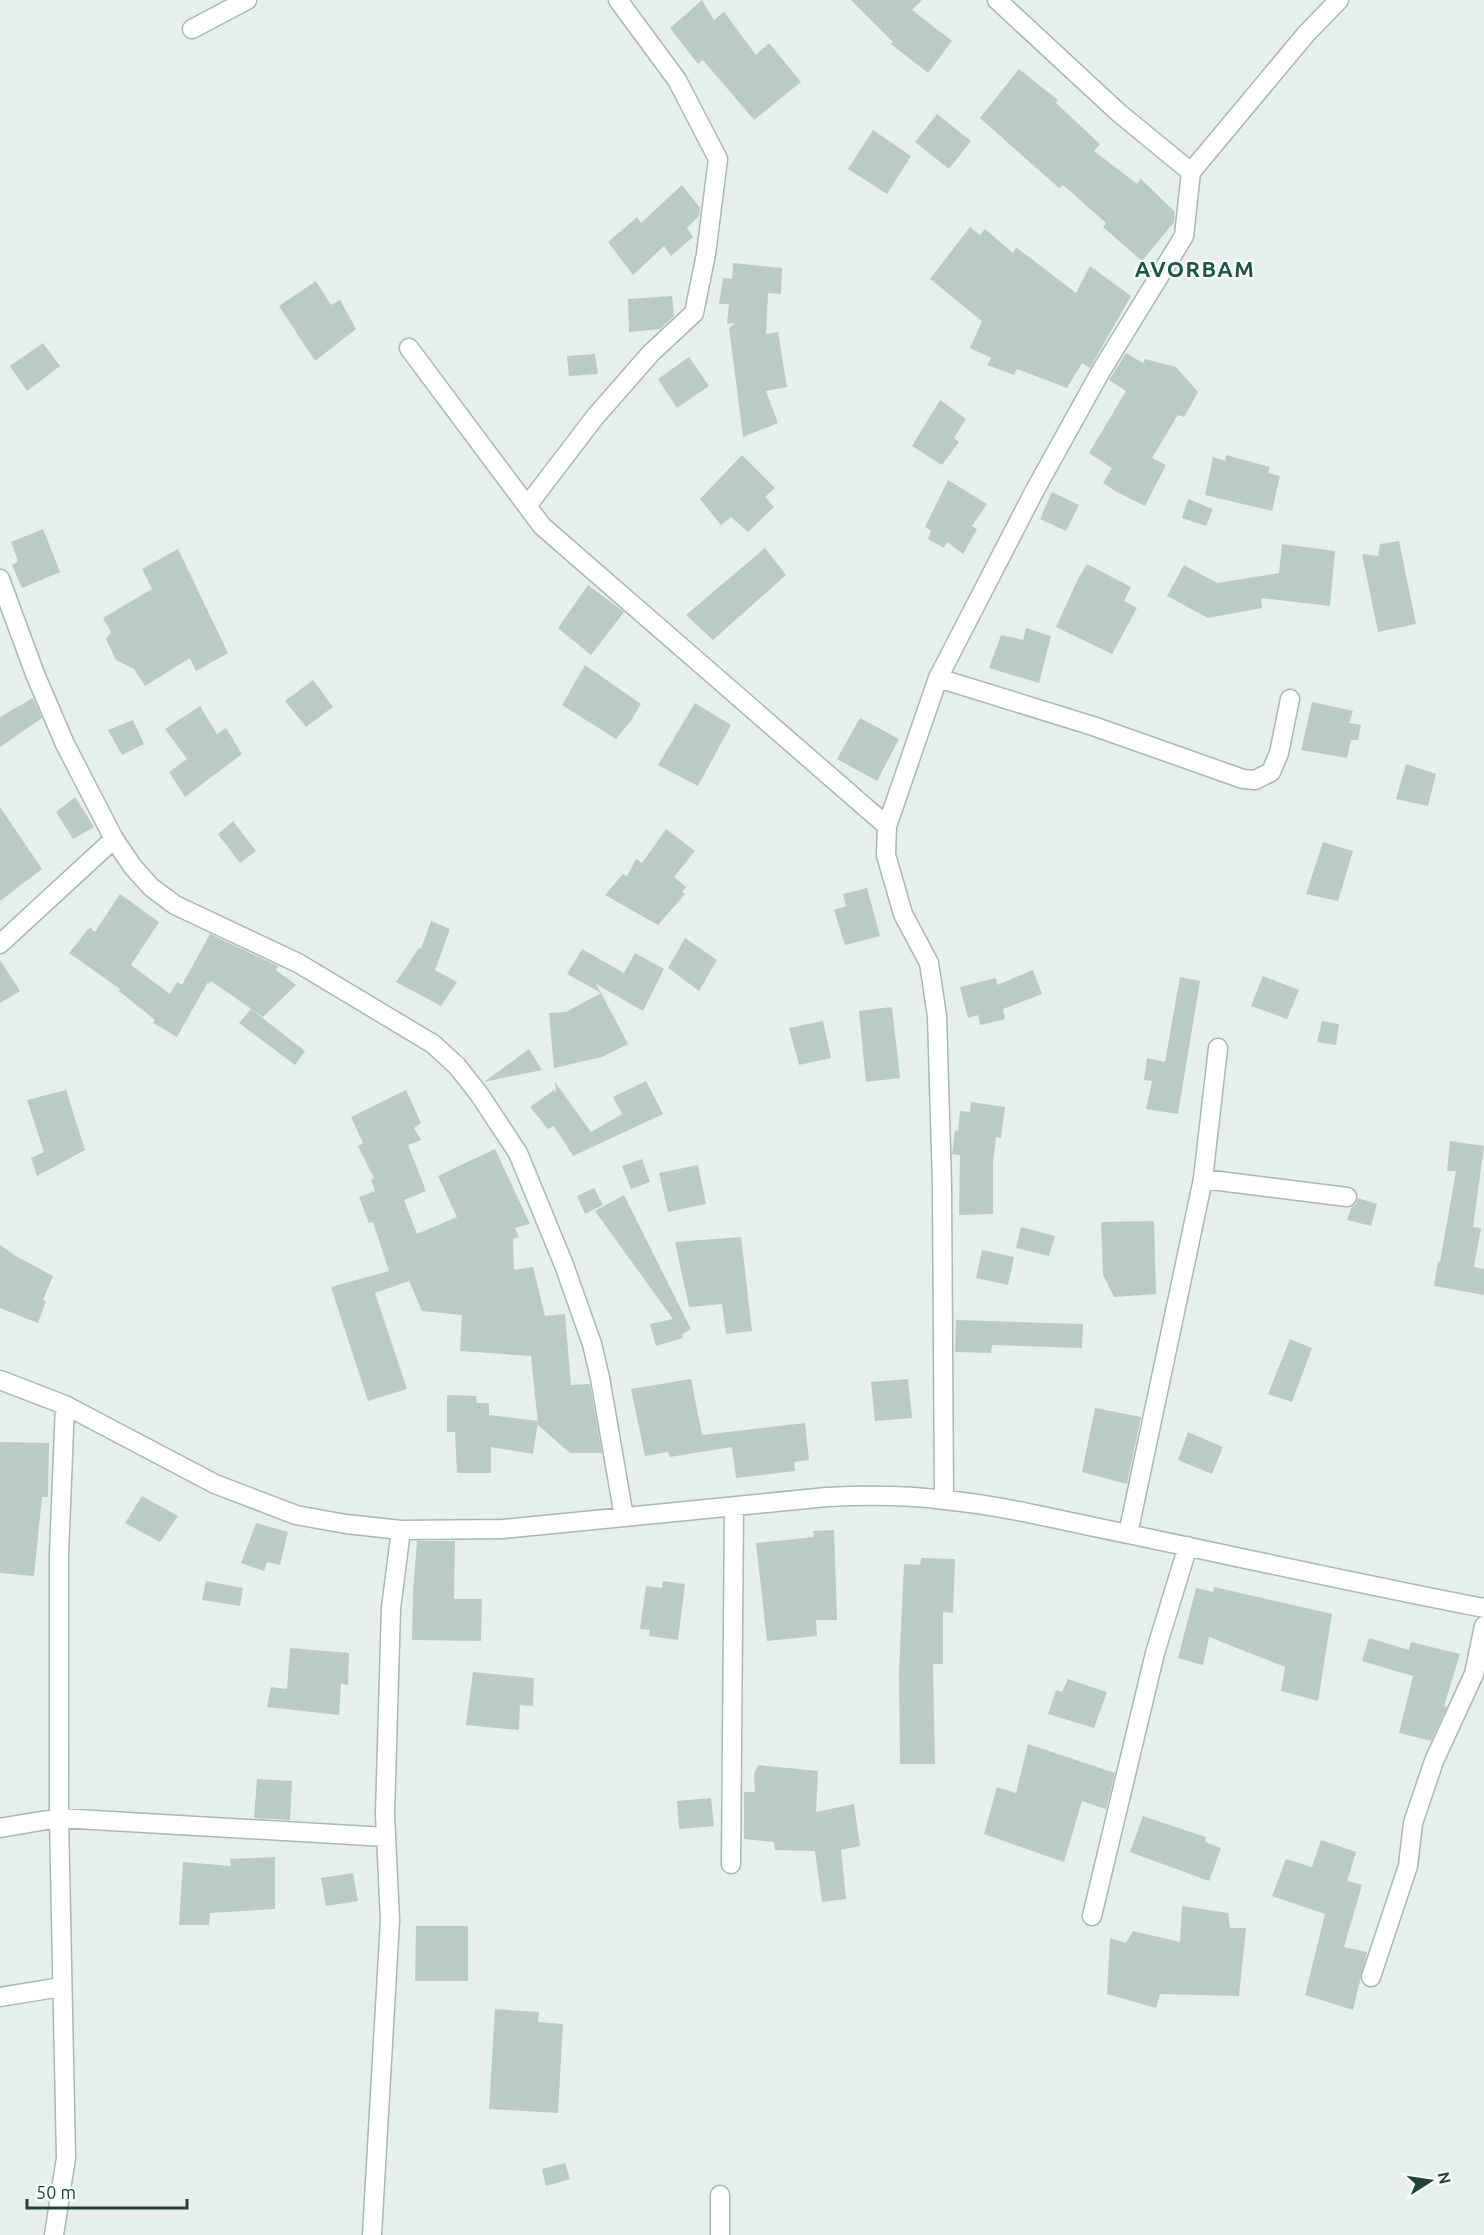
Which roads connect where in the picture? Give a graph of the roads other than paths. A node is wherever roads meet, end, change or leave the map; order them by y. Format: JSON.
{"nodes":[{"id":1,"x":247,"y":0,"type":"edge"},
{"id":2,"x":618,"y":0,"type":"edge"},
{"id":3,"x":997,"y":0,"type":"edge"},
{"id":4,"x":1339,"y":0,"type":"edge"},
{"id":5,"x":192,"y":28,"type":"dead end"},
{"id":6,"x":1191,"y":172,"type":"junction"},
{"id":7,"x":409,"y":348,"type":"dead end"},
{"id":8,"x":527,"y":506,"type":"junction"},
{"id":9,"x":0,"y":579,"type":"edge"},
{"id":10,"x":939,"y":678,"type":"junction"},
{"id":11,"x":1290,"y":699,"type":"dead end"},
{"id":12,"x":887,"y":826,"type":"junction"},
{"id":13,"x":114,"y":839,"type":"junction"},
{"id":14,"x":0,"y":944,"type":"edge"},
{"id":15,"x":1218,"y":1048,"type":"dead end"},
{"id":16,"x":1203,"y":1179,"type":"junction"},
{"id":17,"x":1347,"y":1197,"type":"dead end"},
{"id":18,"x":0,"y":1380,"type":"edge"},
{"id":19,"x":65,"y":1405,"type":"junction"},
{"id":20,"x":944,"y":1499,"type":"junction"},
{"id":21,"x":734,"y":1506,"type":"junction"},
{"id":22,"x":624,"y":1517,"type":"junction"},
{"id":23,"x":401,"y":1530,"type":"junction"},
{"id":24,"x":1128,"y":1534,"type":"junction"},
{"id":25,"x":1188,"y":1546,"type":"junction"},
{"id":26,"x":1484,"y":1608,"type":"edge"},
{"id":27,"x":1484,"y":1626,"type":"edge"},
{"id":28,"x":59,"y":1818,"type":"junction"},
{"id":29,"x":0,"y":1828,"type":"edge"},
{"id":30,"x":386,"y":1837,"type":"junction"},
{"id":31,"x":731,"y":1864,"type":"dead end"},
{"id":32,"x":1092,"y":1916,"type":"dead end"},
{"id":33,"x":1371,"y":1977,"type":"dead end"},
{"id":34,"x":61,"y":1987,"type":"junction"},
{"id":35,"x":0,"y":1997,"type":"edge"},
{"id":36,"x":720,"y":2195,"type":"dead end"},
{"id":37,"x":54,"y":2235,"type":"edge"},
{"id":38,"x":372,"y":2235,"type":"edge"},
{"id":39,"x":720,"y":2235,"type":"edge"}],
"edges":[{"from":1,"to":5,"type":"street"},
{"from":2,"to":8,"type":"street"},
{"from":3,"to":6,"type":"street"},
{"from":4,"to":6,"type":"street"},
{"from":6,"to":10,"type":"street"},
{"from":7,"to":8,"type":"street"},
{"from":8,"to":12,"type":"street"},
{"from":9,"to":13,"type":"street"},
{"from":10,"to":11,"type":"street"},
{"from":10,"to":12,"type":"street"},
{"from":12,"to":20,"type":"street"},
{"from":13,"to":14,"type":"street"},
{"from":13,"to":22,"type":"street"},
{"from":15,"to":16,"type":"street"},
{"from":16,"to":17,"type":"street"},
{"from":16,"to":24,"type":"street"},
{"from":18,"to":19,"type":"street"},
{"from":19,"to":23,"type":"street"},
{"from":19,"to":28,"type":"street"},
{"from":20,"to":21,"type":"street"},
{"from":20,"to":24,"type":"street"},
{"from":21,"to":22,"type":"street"},
{"from":21,"to":31,"type":"street"},
{"from":22,"to":23,"type":"street"},
{"from":23,"to":30,"type":"street"},
{"from":24,"to":25,"type":"street"},
{"from":25,"to":26,"type":"street"},
{"from":25,"to":32,"type":"street"},
{"from":27,"to":33,"type":"street"},
{"from":28,"to":29,"type":"street"},
{"from":28,"to":30,"type":"street"},
{"from":28,"to":34,"type":"street"},
{"from":30,"to":38,"type":"street"},
{"from":34,"to":35,"type":"street"},
{"from":34,"to":37,"type":"street"},
{"from":36,"to":39,"type":"street"}]}
